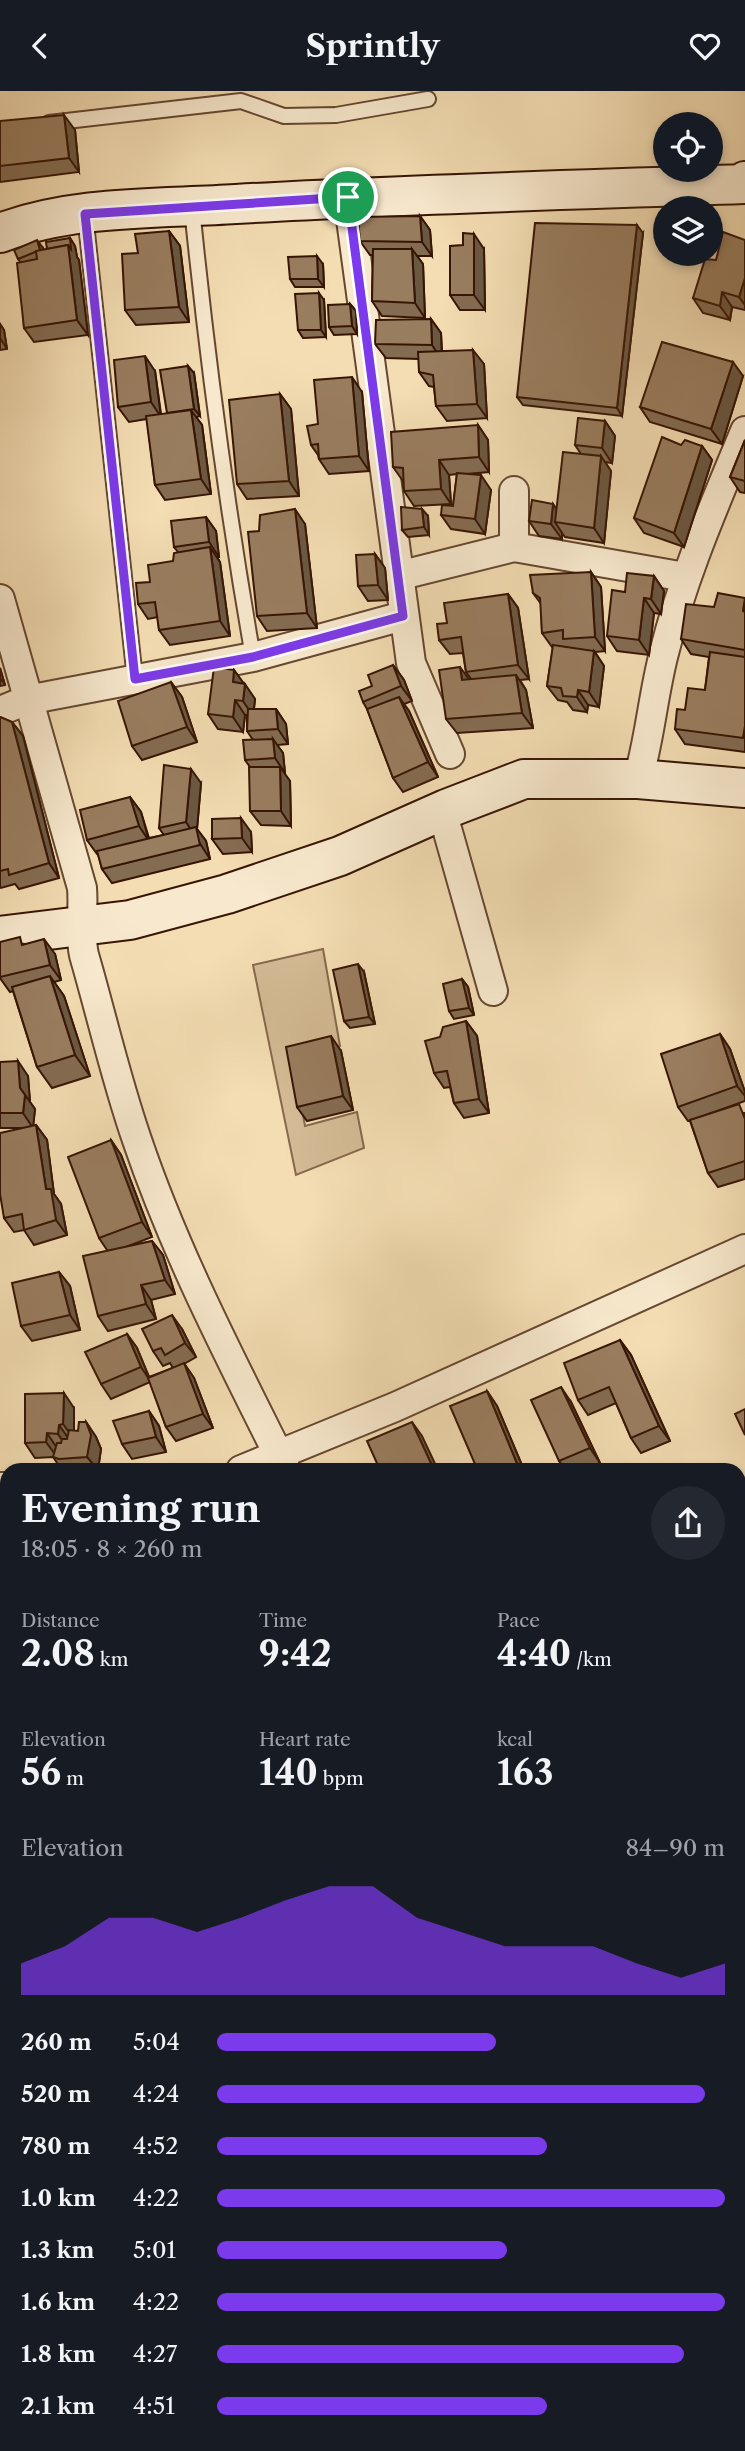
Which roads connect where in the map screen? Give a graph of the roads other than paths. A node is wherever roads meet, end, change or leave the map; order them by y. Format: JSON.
{"nodes":[{"id":1,"x":428,"y":99,"type":"dead end"},
{"id":2,"x":40,"y":125,"type":"edge"},
{"id":3,"x":745,"y":181,"type":"edge"},
{"id":4,"x":348,"y":197,"type":"junction"},
{"id":5,"x":192,"y":207,"type":"junction"},
{"id":6,"x":85,"y":214,"type":"junction"},
{"id":7,"x":0,"y":233,"type":"edge"},
{"id":8,"x":745,"y":431,"type":"edge"},
{"id":9,"x":514,"y":491,"type":"dead end"},
{"id":10,"x":514,"y":547,"type":"junction"},
{"id":11,"x":398,"y":576,"type":"junction"},
{"id":12,"x":685,"y":577,"type":"junction"},
{"id":13,"x":0,"y":599,"type":"edge"},
{"id":14,"x":403,"y":616,"type":"junction"},
{"id":15,"x":253,"y":657,"type":"junction"},
{"id":16,"x":135,"y":679,"type":"junction"},
{"id":17,"x":27,"y":700,"type":"junction"},
{"id":18,"x":0,"y":712,"type":"edge"},
{"id":19,"x":450,"y":754,"type":"dead end"},
{"id":20,"x":638,"y":779,"type":"junction"},
{"id":21,"x":745,"y":788,"type":"edge"},
{"id":22,"x":442,"y":811,"type":"junction"},
{"id":23,"x":80,"y":926,"type":"junction"},
{"id":24,"x":0,"y":936,"type":"edge"},
{"id":25,"x":493,"y":991,"type":"dead end"},
{"id":26,"x":745,"y":1249,"type":"edge"},
{"id":27,"x":282,"y":1462,"type":"edge"}],
"edges":[{"from":1,"to":2,"type":"lane"},
{"from":3,"to":4,"type":"street"},
{"from":4,"to":5,"type":"street"},
{"from":4,"to":11,"type":"street"},
{"from":5,"to":6,"type":"street"},
{"from":5,"to":15,"type":"lane"},
{"from":6,"to":7,"type":"street"},
{"from":6,"to":16,"type":"lane"},
{"from":8,"to":12,"type":"street"},
{"from":9,"to":10,"type":"street"},
{"from":10,"to":11,"type":"street"},
{"from":10,"to":12,"type":"street"},
{"from":11,"to":14,"type":"street"},
{"from":12,"to":20,"type":"street"},
{"from":13,"to":17,"type":"street"},
{"from":14,"to":15,"type":"street"},
{"from":14,"to":19,"type":"street"},
{"from":15,"to":16,"type":"street"},
{"from":16,"to":17,"type":"street"},
{"from":17,"to":18,"type":"street"},
{"from":17,"to":23,"type":"street"},
{"from":20,"to":21,"type":"street"},
{"from":20,"to":22,"type":"street"},
{"from":22,"to":23,"type":"street"},
{"from":22,"to":25,"type":"street"},
{"from":23,"to":24,"type":"street"},
{"from":23,"to":27,"type":"street"},
{"from":26,"to":27,"type":"street"}]}
